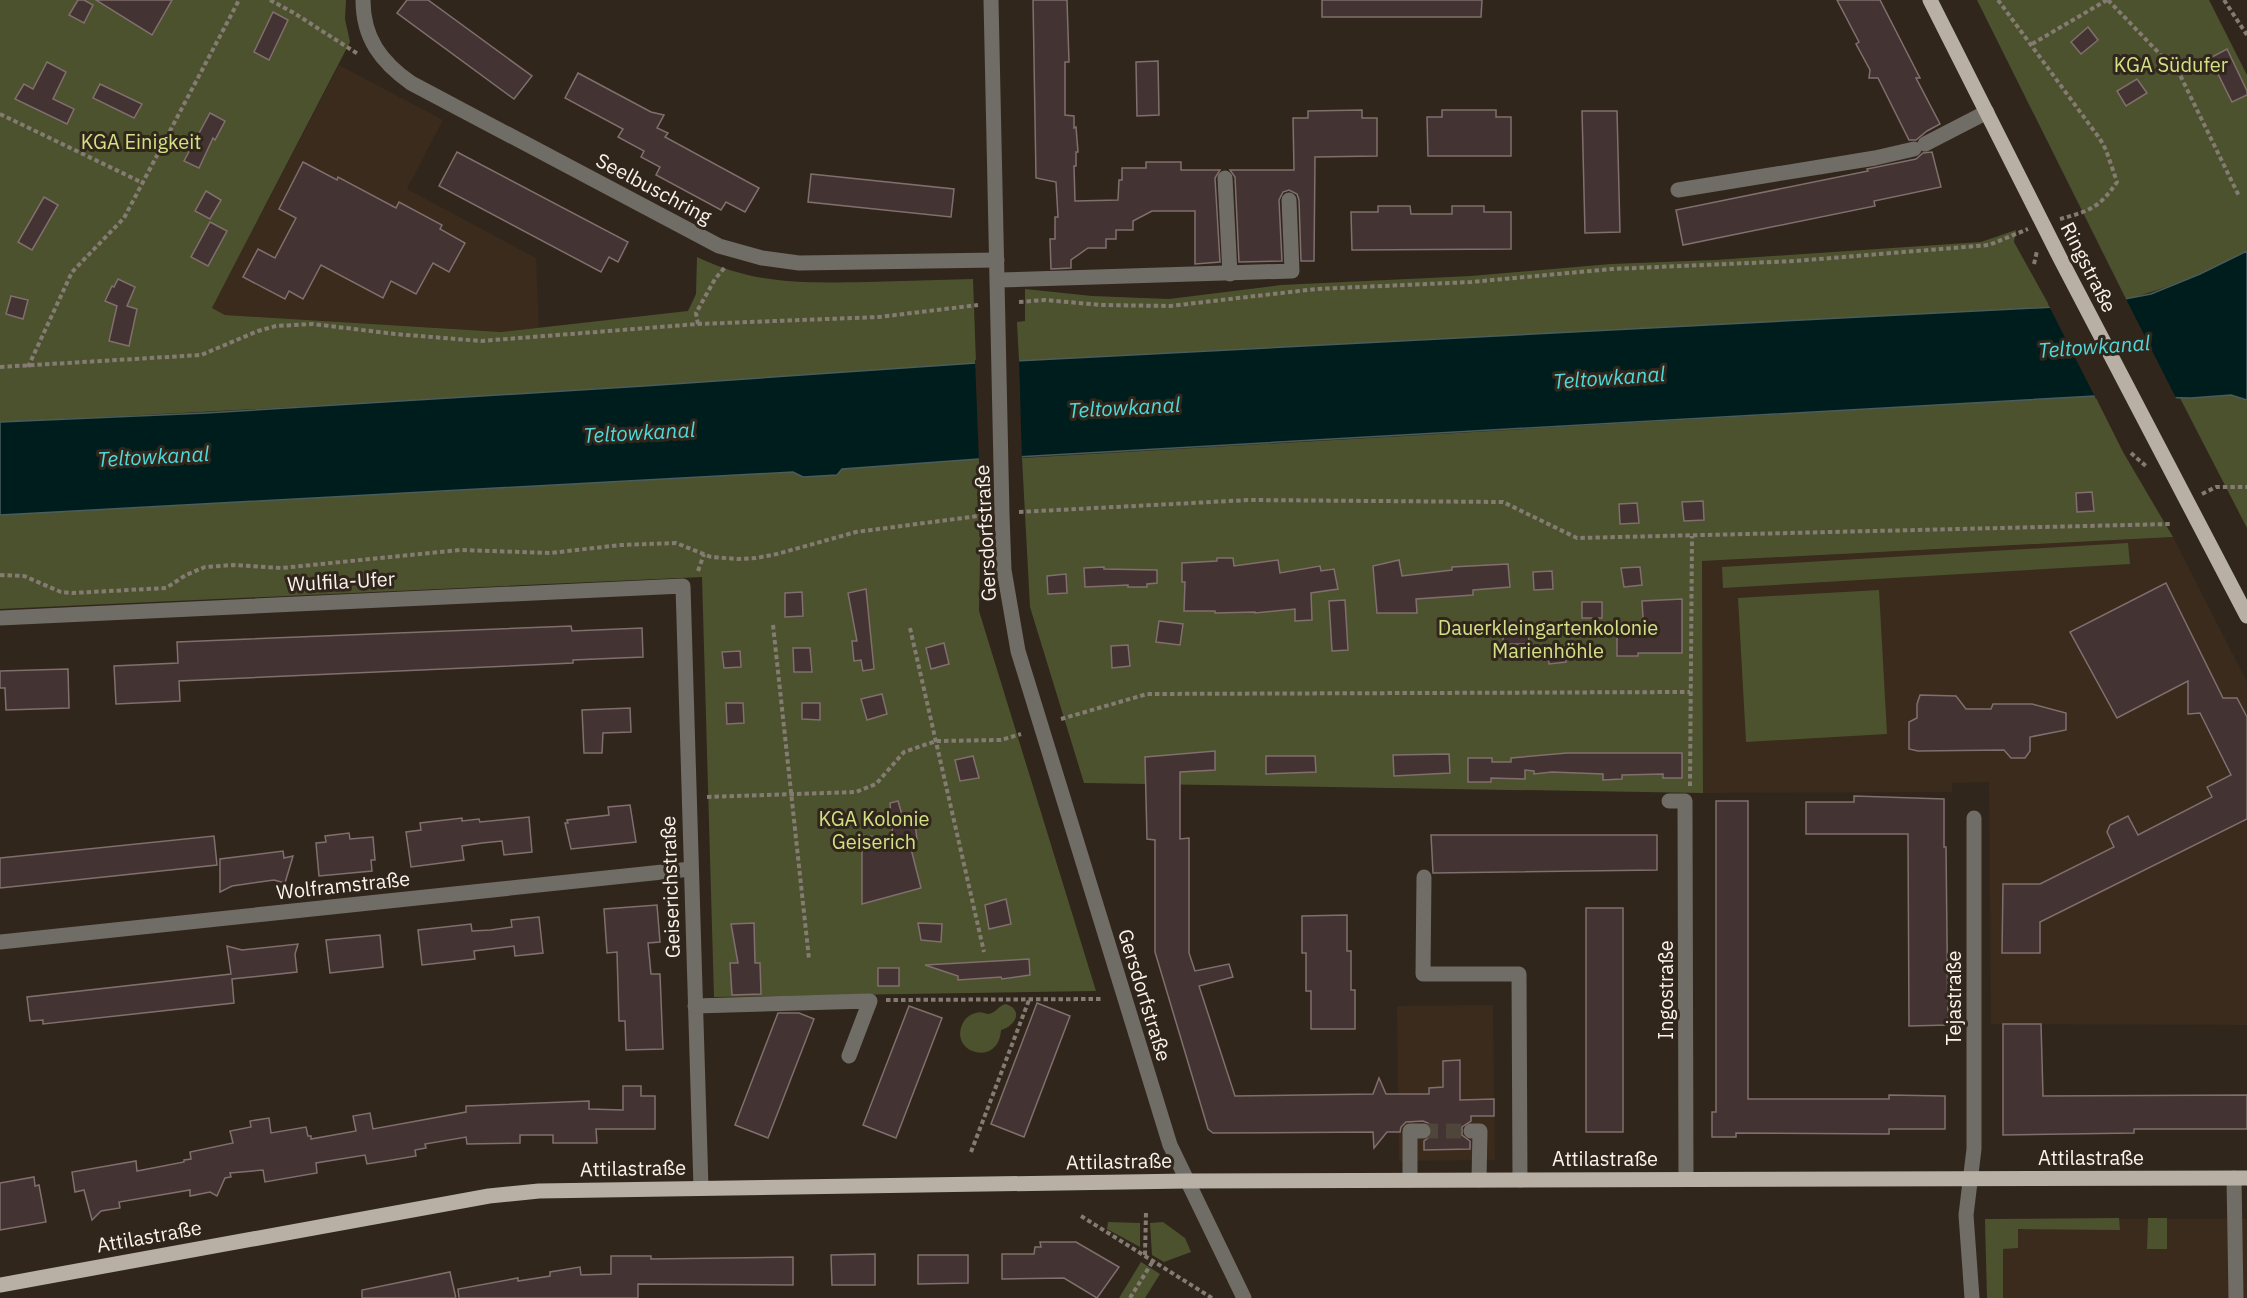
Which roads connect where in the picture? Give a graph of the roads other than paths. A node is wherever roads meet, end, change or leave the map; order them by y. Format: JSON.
{"nodes":[{"id":1,"x":363,"y":0,"type":"edge"},
{"id":2,"x":992,"y":0,"type":"edge"},
{"id":3,"x":1930,"y":0,"type":"edge"},
{"id":4,"x":1987,"y":112,"type":"junction"},
{"id":5,"x":1225,"y":178,"type":"dead end"},
{"id":6,"x":1678,"y":190,"type":"dead end"},
{"id":7,"x":1289,"y":200,"type":"dead end"},
{"id":8,"x":998,"y":260,"type":"junction"},
{"id":9,"x":1230,"y":274,"type":"junction"},
{"id":10,"x":998,"y":280,"type":"junction"},
{"id":11,"x":683,"y":586,"type":"joint"},
{"id":12,"x":2247,"y":616,"type":"edge"},
{"id":13,"x":0,"y":618,"type":"edge"},
{"id":14,"x":1669,"y":801,"type":"dead end"},
{"id":15,"x":1974,"y":818,"type":"dead end"},
{"id":16,"x":691,"y":869,"type":"junction"},
{"id":17,"x":1424,"y":877,"type":"dead end"},
{"id":18,"x":0,"y":942,"type":"edge"},
{"id":19,"x":695,"y":1006,"type":"junction"},
{"id":20,"x":849,"y":1056,"type":"dead end"},
{"id":21,"x":1424,"y":1131,"type":"dead end"},
{"id":22,"x":1471,"y":1131,"type":"dead end"},
{"id":23,"x":1970,"y":1178,"type":"junction"},
{"id":24,"x":2241,"y":1178,"type":"edge"},
{"id":25,"x":1686,"y":1179,"type":"junction"},
{"id":26,"x":1410,"y":1180,"type":"junction"},
{"id":27,"x":1479,"y":1180,"type":"junction"},
{"id":28,"x":1520,"y":1180,"type":"junction"},
{"id":29,"x":1186,"y":1181,"type":"junction"},
{"id":30,"x":701,"y":1188,"type":"junction"},
{"id":31,"x":0,"y":1285,"type":"edge"},
{"id":32,"x":1244,"y":1298,"type":"edge"},
{"id":33,"x":1972,"y":1298,"type":"edge"},
{"id":34,"x":2236,"y":1298,"type":"edge"}],
"edges":[{"from":1,"to":8,"type":"street","name":"Seelbuschring"},
{"from":2,"to":8,"type":"street","name":"Gersdorfstraße"},
{"from":3,"to":4,"type":"main road","name":"Ringstraße"},
{"from":4,"to":6,"type":"street"},
{"from":4,"to":12,"type":"main road","name":"Ringstraße"},
{"from":5,"to":9,"type":"street"},
{"from":7,"to":9,"type":"street"},
{"from":8,"to":10,"type":"street","name":"Gersdorfstraße"},
{"from":9,"to":10,"type":"street"},
{"from":10,"to":29,"type":"street","name":"Gersdorfstraße"},
{"from":11,"to":13,"type":"street","name":"Wulfila-Ufer"},
{"from":11,"to":16,"type":"street","name":"Geiserichstraße"},
{"from":14,"to":25,"type":"street","name":"Ingostraße"},
{"from":15,"to":23,"type":"street","name":"Tejastraße"},
{"from":16,"to":18,"type":"street","name":"Wolframstraße"},
{"from":16,"to":19,"type":"street","name":"Geiserichstraße"},
{"from":17,"to":28,"type":"street"},
{"from":19,"to":20,"type":"street"},
{"from":19,"to":30,"type":"street","name":"Geiserichstraße"},
{"from":21,"to":26,"type":"street"},
{"from":22,"to":27,"type":"street"},
{"from":23,"to":24,"type":"main road","name":"Attilastraße"},
{"from":23,"to":25,"type":"main road","name":"Attilastraße"},
{"from":23,"to":33,"type":"street","name":"Tejastraße"},
{"from":24,"to":34,"type":"street"},
{"from":25,"to":28,"type":"main road","name":"Attilastraße"},
{"from":26,"to":27,"type":"main road","name":"Attilastraße"},
{"from":26,"to":29,"type":"main road","name":"Attilastraße"},
{"from":27,"to":28,"type":"main road","name":"Attilastraße"},
{"from":29,"to":30,"type":"main road","name":"Attilastraße"},
{"from":29,"to":32,"type":"street","name":"Gersdorfstraße"},
{"from":30,"to":31,"type":"main road","name":"Attilastraße"}]}
